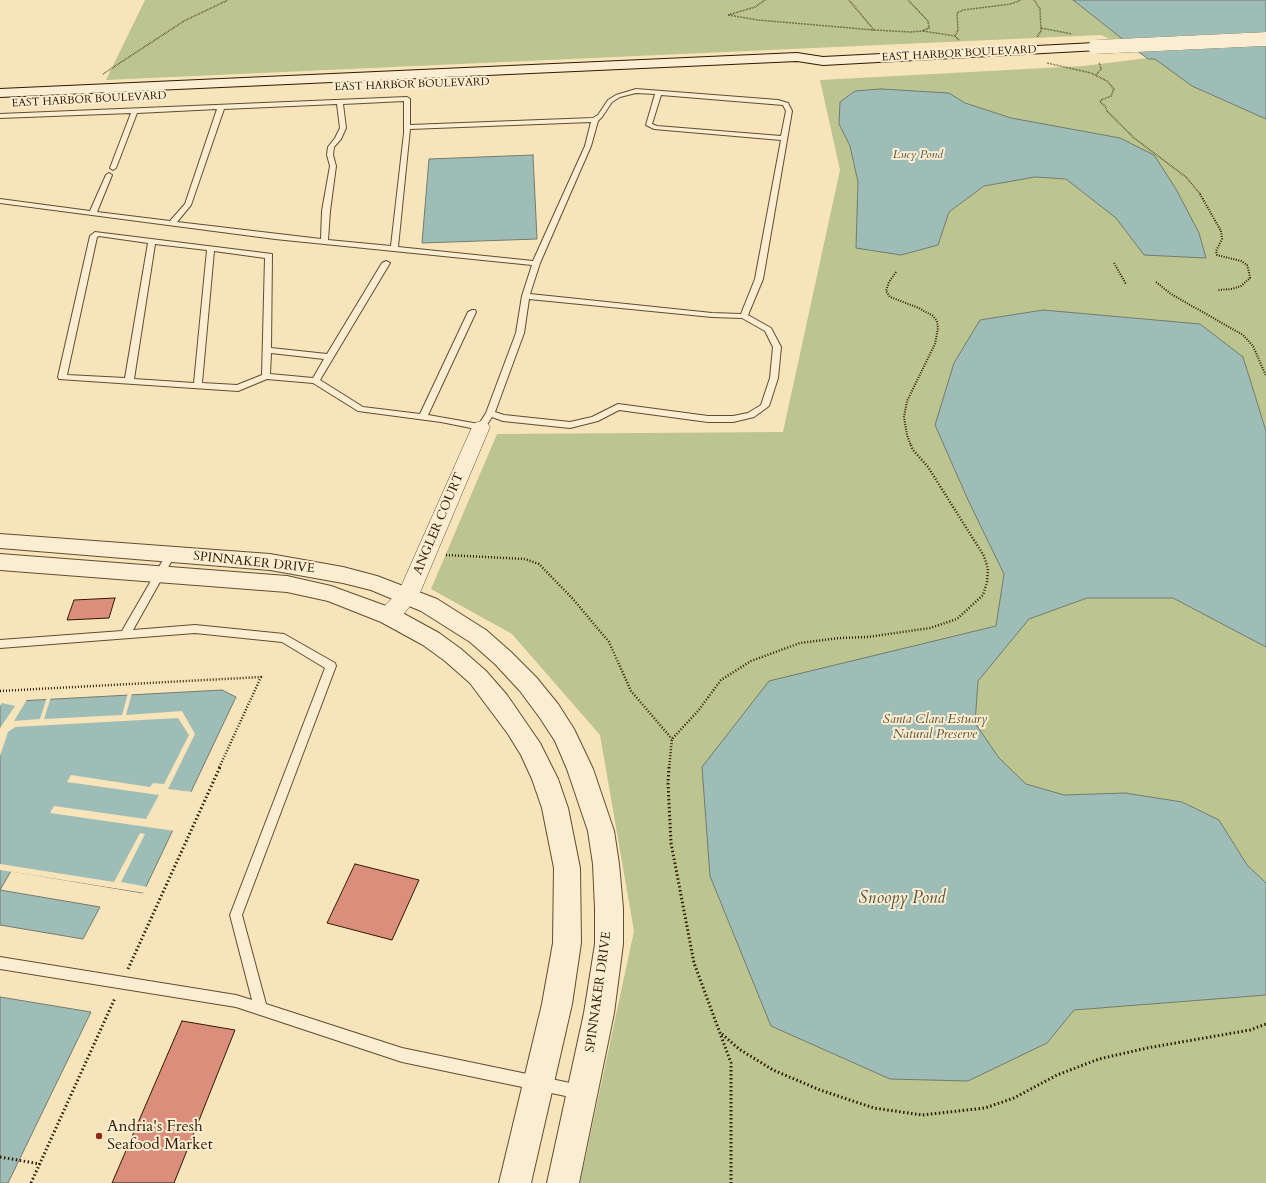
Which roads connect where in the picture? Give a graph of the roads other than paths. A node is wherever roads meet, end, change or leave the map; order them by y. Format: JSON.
{"nodes":[{"id":1,"x":1266,"y":39,"type":"edge"},
{"id":2,"x":823,"y":61,"type":"junction"},
{"id":3,"x":659,"y":92,"type":"junction"},
{"id":4,"x":0,"y":93,"type":"edge"},
{"id":5,"x":340,"y":102,"type":"junction"},
{"id":6,"x":0,"y":104,"type":"edge"},
{"id":7,"x":221,"y":108,"type":"junction"},
{"id":8,"x":135,"y":111,"type":"junction"},
{"id":9,"x":0,"y":116,"type":"edge"},
{"id":10,"x":595,"y":120,"type":"junction"},
{"id":11,"x":407,"y":127,"type":"junction"},
{"id":12,"x":783,"y":138,"type":"junction"},
{"id":13,"x":113,"y":168,"type":"dead end"},
{"id":14,"x":109,"y":175,"type":"dead end"},
{"id":15,"x":0,"y":201,"type":"edge"},
{"id":16,"x":93,"y":213,"type":"junction"},
{"id":17,"x":172,"y":223,"type":"junction"},
{"id":18,"x":152,"y":241,"type":"junction"},
{"id":19,"x":324,"y":242,"type":"junction"},
{"id":20,"x":211,"y":249,"type":"junction"},
{"id":21,"x":394,"y":250,"type":"junction"},
{"id":22,"x":386,"y":263,"type":"dead end"},
{"id":23,"x":536,"y":263,"type":"junction"},
{"id":24,"x":526,"y":296,"type":"junction"},
{"id":25,"x":472,"y":312,"type":"dead end"},
{"id":26,"x":744,"y":316,"type":"junction"},
{"id":27,"x":267,"y":350,"type":"junction"},
{"id":28,"x":330,"y":357,"type":"junction"},
{"id":29,"x":266,"y":376,"type":"junction"},
{"id":30,"x":315,"y":381,"type":"junction"},
{"id":31,"x":129,"y":382,"type":"junction"},
{"id":32,"x":198,"y":386,"type":"junction"},
{"id":33,"x":422,"y":416,"type":"junction"},
{"id":34,"x":486,"y":420,"type":"junction"},
{"id":35,"x":0,"y":541,"type":"edge"},
{"id":36,"x":0,"y":562,"type":"edge"},
{"id":37,"x":165,"y":564,"type":"junction"},
{"id":38,"x":408,"y":595,"type":"junction"},
{"id":39,"x":389,"y":616,"type":"junction"},
{"id":40,"x":125,"y":635,"type":"junction"},
{"id":41,"x":0,"y":644,"type":"edge"},
{"id":42,"x":0,"y":963,"type":"edge"},
{"id":43,"x":261,"y":1010,"type":"junction"},
{"id":44,"x":539,"y":1083,"type":"junction"},
{"id":45,"x":582,"y":1092,"type":"junction"},
{"id":46,"x":515,"y":1183,"type":"edge"},
{"id":47,"x":563,"y":1183,"type":"edge"}],
"edges":[{"from":1,"to":2,"type":"main road","name":"EAST HARBOR BOULEVARD","bridge":true},
{"from":2,"to":4,"type":"main road","name":"EAST HARBOR BOULEVARD"},
{"from":2,"to":6,"type":"main road","name":"EAST HARBOR BOULEVARD"},
{"from":3,"to":10,"type":"lane"},
{"from":3,"to":12,"type":"lane"},
{"from":3,"to":12,"type":"lane"},
{"from":5,"to":7,"type":"lane"},
{"from":5,"to":11,"type":"lane"},
{"from":5,"to":19,"type":"lane"},
{"from":7,"to":8,"type":"lane"},
{"from":7,"to":17,"type":"lane"},
{"from":8,"to":9,"type":"lane"},
{"from":8,"to":13,"type":"lane"},
{"from":10,"to":11,"type":"lane"},
{"from":10,"to":23,"type":"lane"},
{"from":11,"to":21,"type":"lane"},
{"from":12,"to":26,"type":"lane"},
{"from":14,"to":16,"type":"lane"},
{"from":15,"to":16,"type":"lane"},
{"from":16,"to":17,"type":"lane"},
{"from":17,"to":19,"type":"lane"},
{"from":18,"to":20,"type":"lane"},
{"from":18,"to":31,"type":"lane"},
{"from":18,"to":31,"type":"lane"},
{"from":19,"to":21,"type":"lane"},
{"from":20,"to":27,"type":"lane"},
{"from":20,"to":32,"type":"lane"},
{"from":21,"to":23,"type":"lane"},
{"from":22,"to":28,"type":"lane"},
{"from":23,"to":24,"type":"lane"},
{"from":24,"to":26,"type":"lane"},
{"from":24,"to":34,"type":"lane"},
{"from":25,"to":33,"type":"lane"},
{"from":26,"to":34,"type":"lane"},
{"from":27,"to":28,"type":"lane"},
{"from":27,"to":29,"type":"lane"},
{"from":28,"to":30,"type":"lane"},
{"from":29,"to":30,"type":"lane"},
{"from":29,"to":32,"type":"lane"},
{"from":30,"to":33,"type":"lane"},
{"from":31,"to":32,"type":"lane"},
{"from":33,"to":34,"type":"lane"},
{"from":34,"to":38,"type":"street","name":"ANGLER COURT"},
{"from":35,"to":37,"type":"main road","name":"SPINNAKER DRIVE"},
{"from":36,"to":37,"type":"main road","name":"SPINNAKER DRIVE"},
{"from":37,"to":38,"type":"main road","name":"SPINNAKER DRIVE"},
{"from":37,"to":39,"type":"main road","name":"SPINNAKER DRIVE"},
{"from":37,"to":40,"type":"lane"},
{"from":38,"to":39,"type":"street","name":"ANGLER COURT"},
{"from":38,"to":45,"type":"main road","name":"SPINNAKER DRIVE"},
{"from":39,"to":44,"type":"main road","name":"SPINNAKER DRIVE"},
{"from":40,"to":41,"type":"lane"},
{"from":40,"to":43,"type":"lane"},
{"from":42,"to":43,"type":"lane"},
{"from":43,"to":44,"type":"lane"},
{"from":44,"to":45,"type":"lane"},
{"from":44,"to":46,"type":"main road","name":"SPINNAKER DRIVE"},
{"from":45,"to":47,"type":"main road","name":"SPINNAKER DRIVE"}]}
